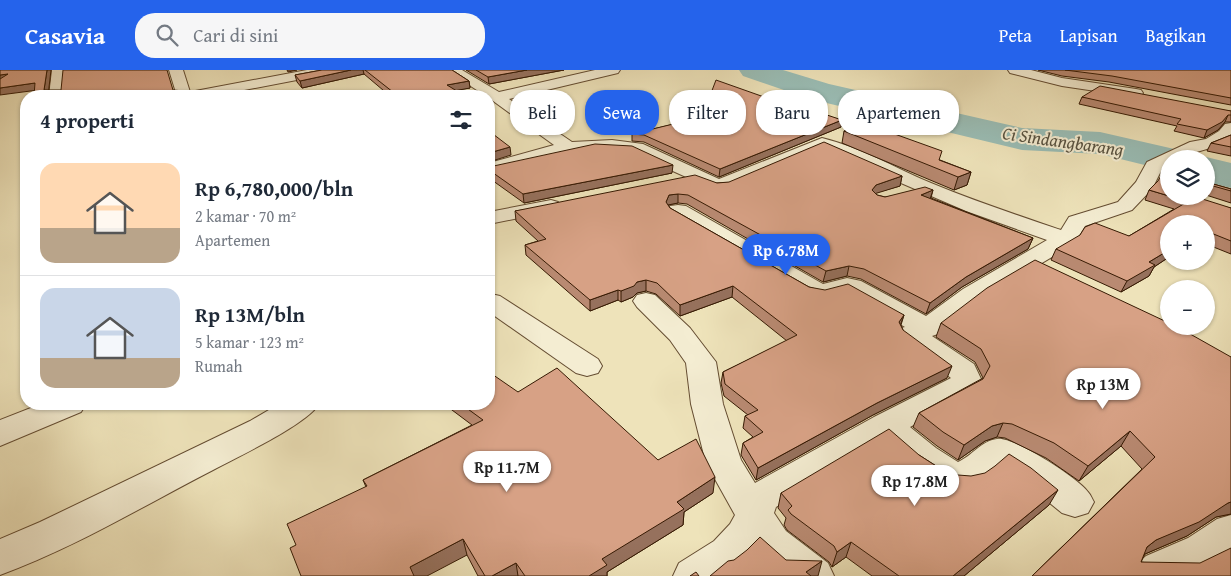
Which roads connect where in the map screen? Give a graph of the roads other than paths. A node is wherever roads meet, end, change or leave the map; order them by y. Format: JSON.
{"nodes":[{"id":1,"x":59,"y":70,"type":"edge"},
{"id":2,"x":176,"y":70,"type":"edge"},
{"id":3,"x":328,"y":70,"type":"edge"},
{"id":4,"x":453,"y":70,"type":"edge"},
{"id":5,"x":612,"y":70,"type":"edge"},
{"id":6,"x":1015,"y":70,"type":"edge"},
{"id":7,"x":265,"y":76,"type":"edge"},
{"id":8,"x":57,"y":90,"type":"edge"},
{"id":9,"x":182,"y":90,"type":"edge"},
{"id":10,"x":213,"y":90,"type":"edge"},
{"id":11,"x":486,"y":90,"type":"edge"},
{"id":12,"x":1147,"y":95,"type":"edge"},
{"id":13,"x":497,"y":97,"type":"joint"},
{"id":14,"x":1229,"y":133,"type":"edge"},
{"id":15,"x":842,"y":135,"type":"edge"},
{"id":16,"x":822,"y":144,"type":"junction"},
{"id":17,"x":568,"y":146,"type":"junction"},
{"id":18,"x":495,"y":168,"type":"edge"},
{"id":19,"x":1159,"y":172,"type":"edge"},
{"id":20,"x":696,"y":176,"type":"junction"},
{"id":21,"x":667,"y":182,"type":"edge"},
{"id":22,"x":923,"y":187,"type":"junction"},
{"id":23,"x":898,"y":194,"type":"edge"},
{"id":24,"x":571,"y":202,"type":"edge"},
{"id":25,"x":678,"y":211,"type":"edge"},
{"id":26,"x":495,"y":217,"type":"edge"},
{"id":27,"x":1066,"y":239,"type":"junction"},
{"id":28,"x":646,"y":301,"type":"dead end"},
{"id":29,"x":495,"y":305,"type":"edge"},
{"id":30,"x":928,"y":328,"type":"junction"},
{"id":31,"x":587,"y":366,"type":"dead end"},
{"id":32,"x":56,"y":410,"type":"edge"},
{"id":33,"x":293,"y":410,"type":"edge"},
{"id":34,"x":886,"y":425,"type":"junction"},
{"id":35,"x":0,"y":434,"type":"edge"},
{"id":36,"x":1075,"y":502,"type":"dead end"},
{"id":37,"x":756,"y":515,"type":"junction"},
{"id":38,"x":1231,"y":531,"type":"edge"},
{"id":39,"x":0,"y":557,"type":"edge"},
{"id":40,"x":694,"y":576,"type":"edge"},
{"id":41,"x":813,"y":576,"type":"edge"},
{"id":42,"x":1153,"y":576,"type":"edge"}],
"edges":[{"from":1,"to":8,"type":"street"},
{"from":2,"to":9,"type":"street"},
{"from":3,"to":7,"type":"street"},
{"from":4,"to":11,"type":"street"},
{"from":5,"to":13,"type":"street"},
{"from":6,"to":12,"type":"street"},
{"from":7,"to":10,"type":"street"},
{"from":13,"to":17,"type":"street"},
{"from":14,"to":19,"type":"street"},
{"from":15,"to":16,"type":"street"},
{"from":16,"to":20,"type":"street"},
{"from":16,"to":22,"type":"street"},
{"from":17,"to":18,"type":"street"},
{"from":17,"to":20,"type":"street"},
{"from":19,"to":27,"type":"street"},
{"from":20,"to":21,"type":"street"},
{"from":22,"to":23,"type":"street"},
{"from":22,"to":27,"type":"street"},
{"from":24,"to":26,"type":"street"},
{"from":25,"to":30,"type":"street"},
{"from":27,"to":30,"type":"street"},
{"from":28,"to":37,"type":"street"},
{"from":29,"to":31,"type":"street"},
{"from":30,"to":34,"type":"street"},
{"from":32,"to":35,"type":"street"},
{"from":33,"to":39,"type":"street"},
{"from":34,"to":36,"type":"street"},
{"from":34,"to":37,"type":"street"},
{"from":37,"to":40,"type":"street"},
{"from":37,"to":41,"type":"street"},
{"from":38,"to":42,"type":"street"}]}
